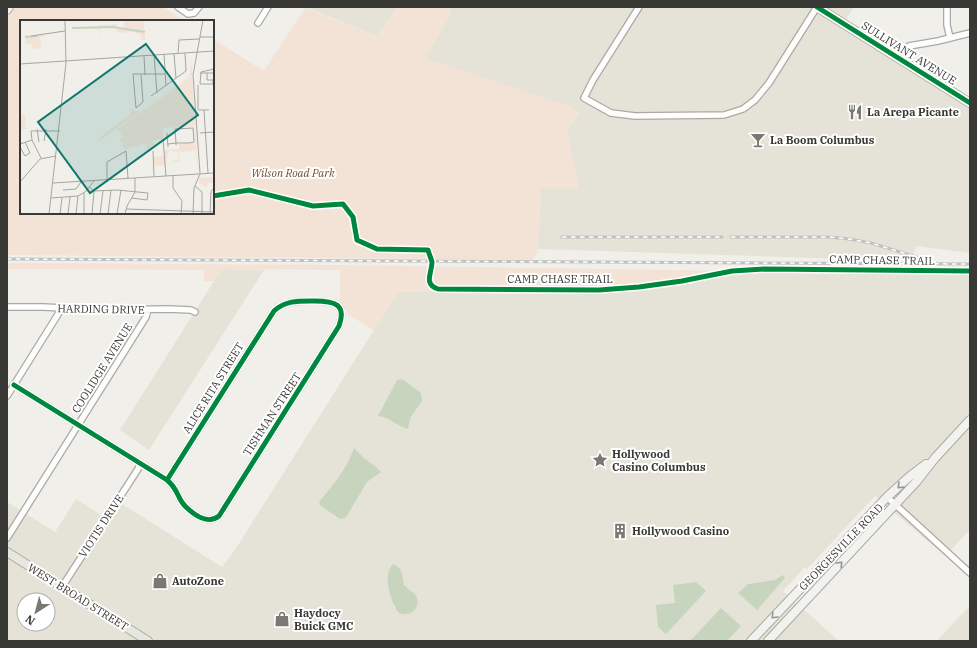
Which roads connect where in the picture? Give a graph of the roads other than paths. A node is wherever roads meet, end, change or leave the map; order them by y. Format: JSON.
{"nodes":[{"id":1,"x":9,"y":7,"type":"edge"},
{"id":2,"x":178,"y":7,"type":"edge"},
{"id":3,"x":199,"y":7,"type":"edge"},
{"id":4,"x":268,"y":7,"type":"edge"},
{"id":5,"x":639,"y":7,"type":"edge"},
{"id":6,"x":817,"y":7,"type":"edge"},
{"id":7,"x":947,"y":7,"type":"edge"},
{"id":8,"x":7,"y":10,"type":"edge"},
{"id":9,"x":258,"y":24,"type":"dead end"},
{"id":10,"x":970,"y":33,"type":"edge"},
{"id":11,"x":950,"y":38,"type":"junction"},
{"id":12,"x":900,"y":58,"type":"junction"},
{"id":13,"x":970,"y":103,"type":"edge"},
{"id":14,"x":7,"y":307,"type":"edge"},
{"id":15,"x":62,"y":308,"type":"junction"},
{"id":16,"x":148,"y":310,"type":"junction"},
{"id":17,"x":195,"y":312,"type":"dead end"},
{"id":18,"x":342,"y":312,"type":"joint"},
{"id":19,"x":14,"y":385,"type":"junction"},
{"id":20,"x":7,"y":396,"type":"edge"},
{"id":21,"x":970,"y":420,"type":"edge"},
{"id":22,"x":78,"y":425,"type":"junction"},
{"id":23,"x":935,"y":458,"type":"junction"},
{"id":24,"x":140,"y":464,"type":"junction"},
{"id":25,"x":167,"y":480,"type":"junction"},
{"id":26,"x":888,"y":498,"type":"junction"},
{"id":27,"x":895,"y":504,"type":"junction"},
{"id":28,"x":7,"y":538,"type":"edge"},
{"id":29,"x":7,"y":552,"type":"edge"},
{"id":30,"x":969,"y":570,"type":"edge"},
{"id":31,"x":814,"y":574,"type":"junction"},
{"id":32,"x":62,"y":587,"type":"junction"},
{"id":33,"x":148,"y":641,"type":"edge"},
{"id":34,"x":751,"y":641,"type":"edge"},
{"id":35,"x":768,"y":641,"type":"edge"}],
"edges":[{"from":1,"to":8,"type":"main road"},
{"from":2,"to":3,"type":"street"},
{"from":4,"to":9,"type":"street"},
{"from":5,"to":6,"type":"street"},
{"from":6,"to":12,"type":"main road","name":"SULLIVANT AVENUE"},
{"from":7,"to":11,"type":"street"},
{"from":10,"to":11,"type":"street"},
{"from":11,"to":12,"type":"street"},
{"from":12,"to":13,"type":"main road","name":"SULLIVANT AVENUE"},
{"from":14,"to":15,"type":"street","name":"HARDING DRIVE"},
{"from":15,"to":16,"type":"street","name":"HARDING DRIVE"},
{"from":15,"to":19,"type":"street"},
{"from":16,"to":17,"type":"street","name":"HARDING DRIVE"},
{"from":16,"to":22,"type":"street","name":"COOLIDGE AVENUE"},
{"from":18,"to":25,"type":"street","name":"ALICE RITA STREET"},
{"from":18,"to":25,"type":"street","name":"TISHMAN STREET"},
{"from":19,"to":20,"type":"street"},
{"from":19,"to":22,"type":"street"},
{"from":21,"to":23,"type":"main road","name":"GEORGESVILLE ROAD"},
{"from":22,"to":24,"type":"street"},
{"from":22,"to":28,"type":"street","name":"COOLIDGE AVENUE"},
{"from":23,"to":26,"type":"main road","name":"GEORGESVILLE ROAD","one_way":true},
{"from":23,"to":27,"type":"main road","name":"GEORGESVILLE ROAD"},
{"from":24,"to":25,"type":"street"},
{"from":24,"to":32,"type":"street","name":"VIOTIS DRIVE"},
{"from":26,"to":27,"type":"street"},
{"from":26,"to":31,"type":"main road","name":"GEORGESVILLE ROAD"},
{"from":27,"to":30,"type":"street"},
{"from":35,"to":27,"type":"main road","name":"GEORGESVILLE ROAD","one_way":true},
{"from":29,"to":32,"type":"main road","name":"WEST BROAD STREET"},
{"from":31,"to":34,"type":"main road","name":"GEORGESVILLE ROAD","one_way":true},
{"from":31,"to":35,"type":"main road"},
{"from":32,"to":33,"type":"main road","name":"WEST BROAD STREET"}]}
